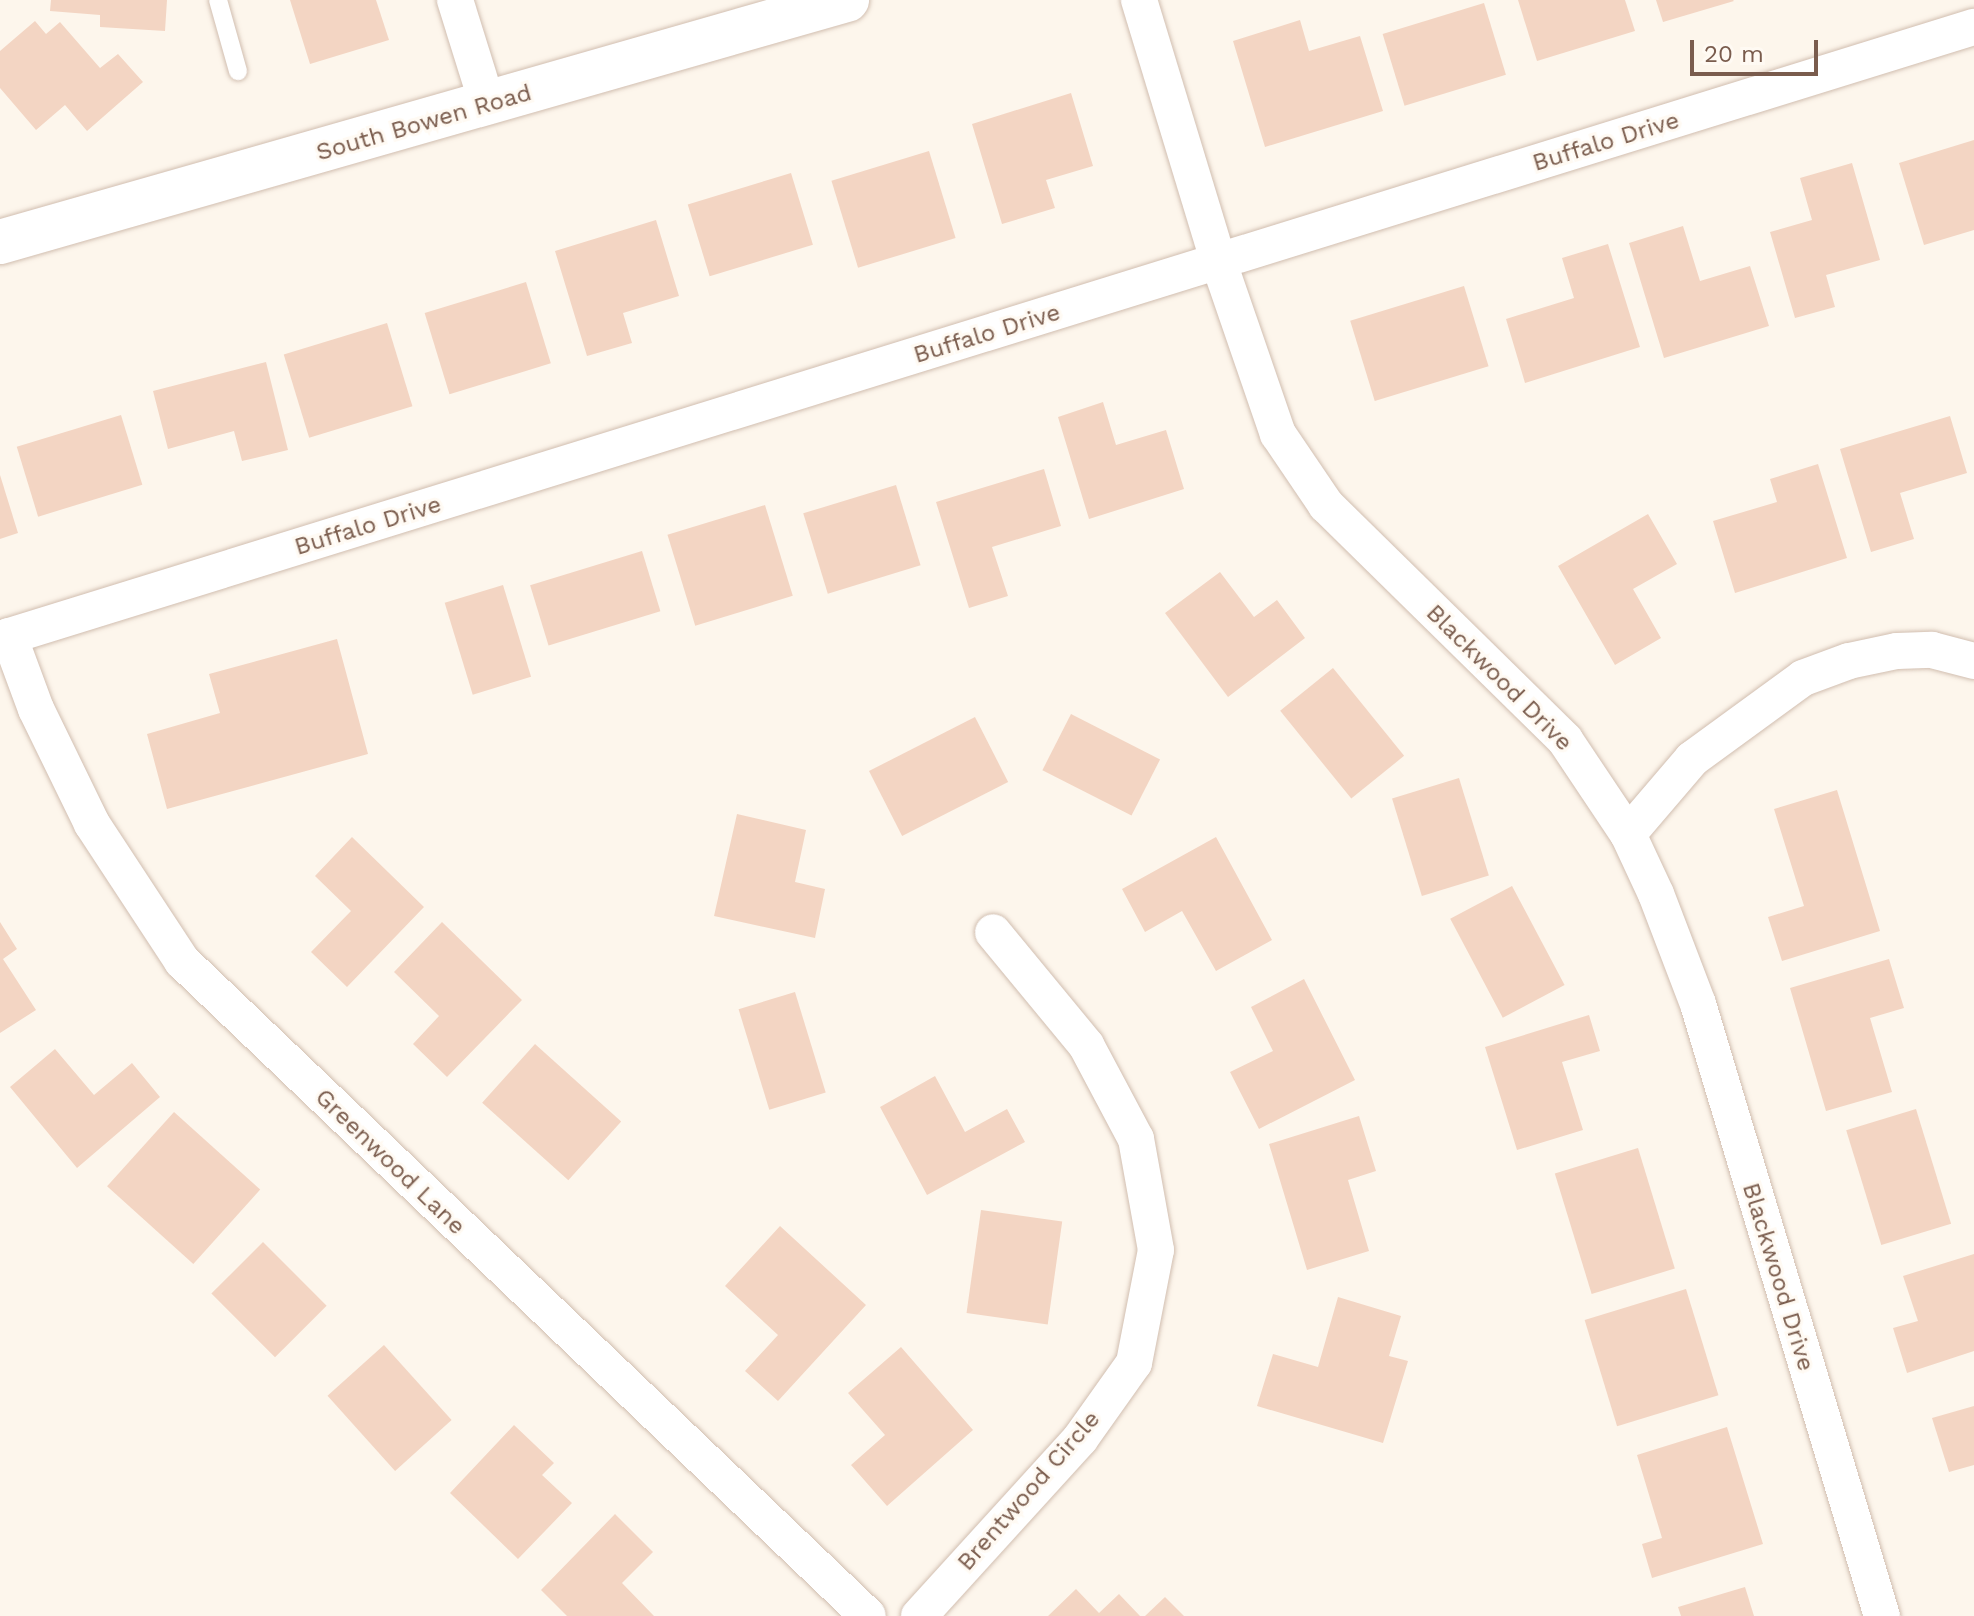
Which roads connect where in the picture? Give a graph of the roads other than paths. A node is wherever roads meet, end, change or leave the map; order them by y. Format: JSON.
{"nodes":[{"id":1,"x":218,"y":0,"type":"edge"},
{"id":2,"x":455,"y":0,"type":"edge"},
{"id":3,"x":847,"y":0,"type":"edge"},
{"id":4,"x":1139,"y":0,"type":"edge"},
{"id":5,"x":1974,"y":27,"type":"edge"},
{"id":6,"x":238,"y":71,"type":"dead end"},
{"id":7,"x":488,"y":106,"type":"junction"},
{"id":8,"x":0,"y":242,"type":"edge"},
{"id":9,"x":1219,"y":263,"type":"junction"},
{"id":10,"x":5,"y":638,"type":"edge"},
{"id":11,"x":1974,"y":661,"type":"edge"},
{"id":12,"x":1628,"y":834,"type":"junction"},
{"id":13,"x":993,"y":932,"type":"dead end"},
{"id":14,"x":868,"y":1616,"type":"edge"},
{"id":15,"x":919,"y":1616,"type":"edge"},
{"id":16,"x":1882,"y":1616,"type":"edge"}],
"edges":[{"from":1,"to":6,"type":"lane"},
{"from":2,"to":7,"type":"street"},
{"from":3,"to":7,"type":"main road","name":"South Bowen Road"},
{"from":4,"to":9,"type":"street","name":"Blackwood Drive"},
{"from":5,"to":9,"type":"street","name":"Buffalo Drive"},
{"from":7,"to":8,"type":"main road","name":"South Bowen Road"},
{"from":9,"to":10,"type":"street","name":"Buffalo Drive"},
{"from":9,"to":12,"type":"street","name":"Blackwood Drive"},
{"from":10,"to":14,"type":"street","name":"Greenwood Lane"},
{"from":11,"to":12,"type":"street"},
{"from":12,"to":16,"type":"street","name":"Blackwood Drive"},
{"from":13,"to":15,"type":"street","name":"Brentwood Circle"}]}
